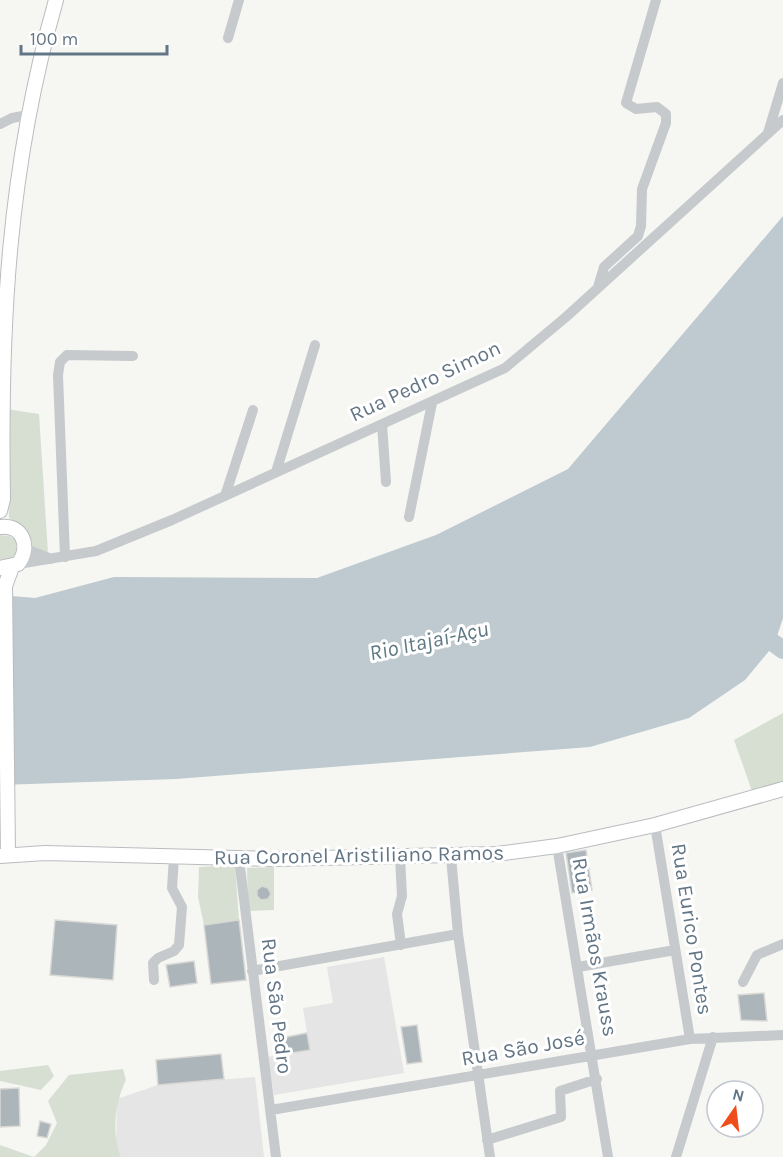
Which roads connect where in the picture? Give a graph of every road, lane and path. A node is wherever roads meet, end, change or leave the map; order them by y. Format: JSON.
{"nodes":[{"id":1,"x":56,"y":0,"type":"edge"},
{"id":2,"x":239,"y":0,"type":"edge"},
{"id":3,"x":656,"y":0,"type":"edge"},
{"id":4,"x":228,"y":38,"type":"dead end"},
{"id":5,"x":783,"y":83,"type":"edge"},
{"id":6,"x":28,"y":116,"type":"junction"},
{"id":7,"x":783,"y":120,"type":"edge"},
{"id":8,"x":0,"y":124,"type":"edge"},
{"id":9,"x":768,"y":134,"type":"junction"},
{"id":10,"x":598,"y":287,"type":"junction"},
{"id":11,"x":315,"y":345,"type":"dead end"},
{"id":12,"x":133,"y":356,"type":"dead end"},
{"id":13,"x":432,"y":403,"type":"junction"},
{"id":14,"x":253,"y":410,"type":"dead end"},
{"id":15,"x":382,"y":423,"type":"junction"},
{"id":16,"x":276,"y":472,"type":"junction"},
{"id":17,"x":386,"y":482,"type":"dead end"},
{"id":18,"x":225,"y":496,"type":"junction"},
{"id":19,"x":1,"y":505,"type":"edge"},
{"id":20,"x":409,"y":517,"type":"dead end"},
{"id":21,"x":6,"y":527,"type":"edge"},
{"id":22,"x":26,"y":549,"type":"junction"},
{"id":23,"x":65,"y":557,"type":"junction"},
{"id":24,"x":51,"y":559,"type":"junction"},
{"id":25,"x":10,"y":566,"type":"edge"},
{"id":26,"x":4,"y":584,"type":"edge"},
{"id":27,"x":783,"y":789,"type":"edge"},
{"id":28,"x":655,"y":825,"type":"junction"},
{"id":29,"x":557,"y":846,"type":"junction"},
{"id":30,"x":4,"y":855,"type":"edge"},
{"id":31,"x":174,"y":856,"type":"junction"},
{"id":32,"x":451,"y":857,"type":"junction"},
{"id":33,"x":400,"y":858,"type":"junction"},
{"id":34,"x":239,"y":859,"type":"junction"},
{"id":35,"x":458,"y":934,"type":"junction"},
{"id":36,"x":783,"y":944,"type":"edge"},
{"id":37,"x":401,"y":945,"type":"junction"},
{"id":38,"x":675,"y":950,"type":"junction"},
{"id":39,"x":578,"y":966,"type":"junction"},
{"id":40,"x":252,"y":971,"type":"junction"},
{"id":41,"x":154,"y":980,"type":"dead end"},
{"id":42,"x":743,"y":982,"type":"dead end"},
{"id":43,"x":783,"y":1035,"type":"edge"},
{"id":44,"x":713,"y":1036,"type":"junction"},
{"id":45,"x":690,"y":1039,"type":"junction"},
{"id":46,"x":594,"y":1056,"type":"junction"},
{"id":47,"x":478,"y":1076,"type":"junction"},
{"id":48,"x":597,"y":1079,"type":"junction"},
{"id":49,"x":271,"y":1110,"type":"junction"},
{"id":50,"x":487,"y":1140,"type":"junction"},
{"id":51,"x":276,"y":1157,"type":"edge"},
{"id":52,"x":489,"y":1157,"type":"edge"},
{"id":53,"x":608,"y":1157,"type":"edge"},
{"id":54,"x":676,"y":1157,"type":"edge"}],
"edges":[{"from":1,"to":6,"type":"main road"},
{"from":2,"to":4,"type":"street"},
{"from":3,"to":10,"type":"street"},
{"from":5,"to":9,"type":"street"},
{"from":6,"to":8,"type":"street"},
{"from":6,"to":19,"type":"main road"},
{"from":7,"to":9,"type":"street","name":"Rua Pedro Simon"},
{"from":9,"to":10,"type":"street","name":"Rua Pedro Simon"},
{"from":10,"to":13,"type":"street","name":"Rua Pedro Simon"},
{"from":11,"to":16,"type":"street"},
{"from":12,"to":23,"type":"street"},
{"from":13,"to":15,"type":"street","name":"Rua Pedro Simon"},
{"from":13,"to":20,"type":"street"},
{"from":14,"to":18,"type":"street"},
{"from":15,"to":16,"type":"street","name":"Rua Pedro Simon"},
{"from":15,"to":17,"type":"street"},
{"from":16,"to":18,"type":"street","name":"Rua Pedro Simon"},
{"from":18,"to":23,"type":"street","name":"Rua Pedro Simon"},
{"from":19,"to":21,"type":"main road"},
{"from":21,"to":22,"type":"main road"},
{"from":22,"to":24,"type":"street","name":"Rua Pedro Simon"},
{"from":22,"to":25,"type":"main road"},
{"from":23,"to":24,"type":"street","name":"Rua Pedro Simon"},
{"from":24,"to":25,"type":"street","name":"Rua Pedro Simon"},
{"from":25,"to":26,"type":"main road"},
{"from":26,"to":30,"type":"main road"},
{"from":27,"to":28,"type":"main road","name":"Rua Coronel Aristiliano Ramos"},
{"from":28,"to":29,"type":"main road","name":"Rua Coronel Aristiliano Ramos"},
{"from":28,"to":38,"type":"street","name":"Rua Eurico Pontes"},
{"from":29,"to":32,"type":"main road","name":"Rua Coronel Aristiliano Ramos"},
{"from":29,"to":39,"type":"street","name":"Rua Irmãos Krauss"},
{"from":30,"to":31,"type":"main road","name":"Rua Coronel Aristiliano Ramos"},
{"from":31,"to":34,"type":"main road","name":"Rua Coronel Aristiliano Ramos"},
{"from":31,"to":41,"type":"street"},
{"from":32,"to":33,"type":"main road","name":"Rua Coronel Aristiliano Ramos"},
{"from":32,"to":35,"type":"street"},
{"from":33,"to":34,"type":"main road","name":"Rua Coronel Aristiliano Ramos"},
{"from":33,"to":37,"type":"street"},
{"from":34,"to":40,"type":"street","name":"Rua São Pedro"},
{"from":35,"to":37,"type":"street"},
{"from":35,"to":47,"type":"street"},
{"from":36,"to":42,"type":"street"},
{"from":37,"to":40,"type":"street"},
{"from":38,"to":39,"type":"street"},
{"from":38,"to":45,"type":"street","name":"Rua Eurico Pontes"},
{"from":39,"to":46,"type":"street","name":"Rua Irmãos Krauss"},
{"from":40,"to":49,"type":"street","name":"Rua São Pedro"},
{"from":43,"to":44,"type":"street","name":"Rua São José"},
{"from":44,"to":45,"type":"street","name":"Rua São José"},
{"from":44,"to":54,"type":"street"},
{"from":45,"to":46,"type":"street","name":"Rua São José"},
{"from":46,"to":47,"type":"street","name":"Rua São José"},
{"from":46,"to":48,"type":"street","name":"Rua Irmãos Krauss"},
{"from":47,"to":49,"type":"street","name":"Rua São José"},
{"from":47,"to":50,"type":"street"},
{"from":48,"to":50,"type":"street"},
{"from":48,"to":53,"type":"street","name":"Rua Irmãos Krauss"},
{"from":49,"to":51,"type":"street","name":"Rua São Pedro"},
{"from":50,"to":52,"type":"street"}]}
